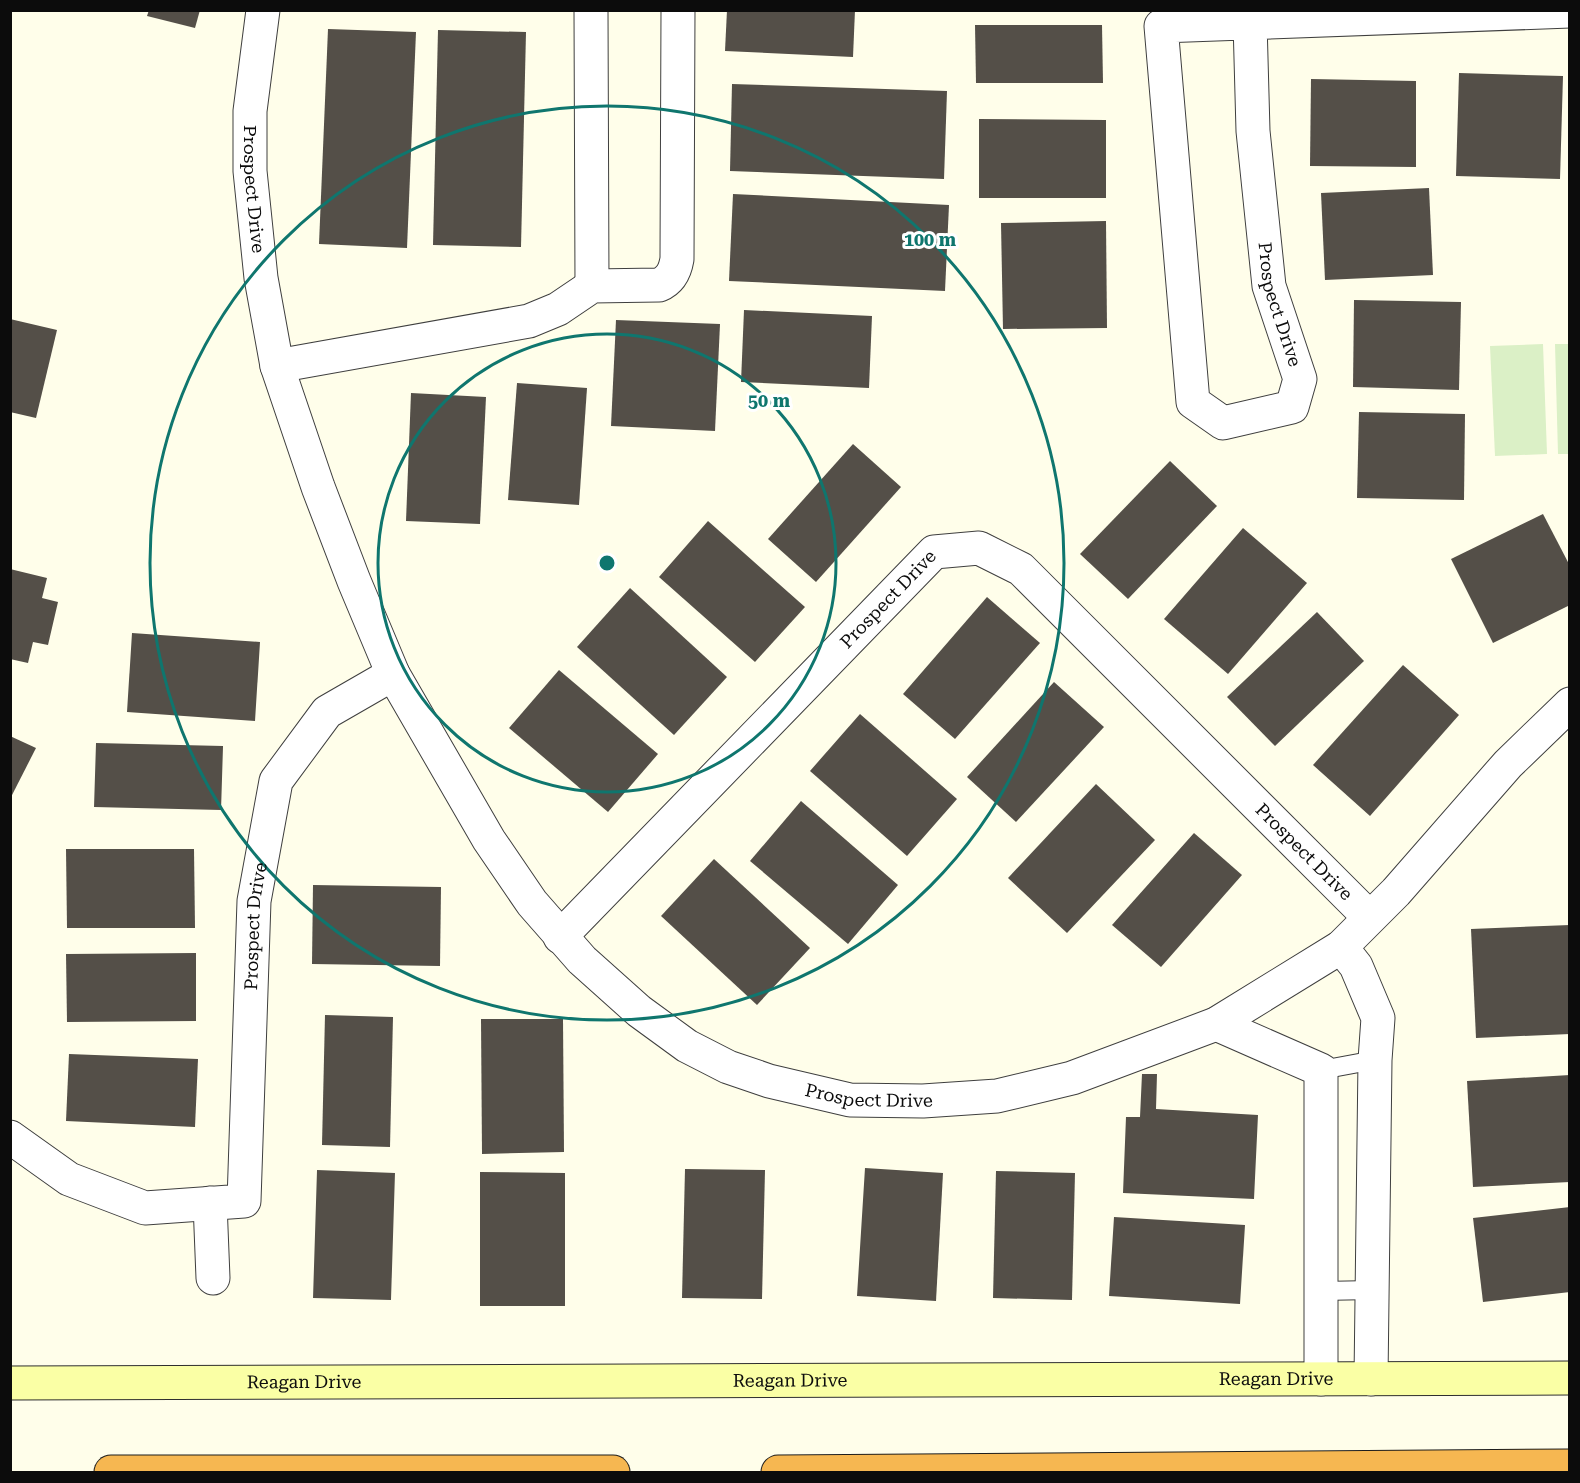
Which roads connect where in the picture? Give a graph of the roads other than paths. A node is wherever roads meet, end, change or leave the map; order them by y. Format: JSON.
{"nodes":[{"id":1,"x":262,"y":10,"type":"edge"},
{"id":2,"x":591,"y":10,"type":"edge"},
{"id":3,"x":678,"y":10,"type":"edge"},
{"id":4,"x":1569,"y":11,"type":"edge"},
{"id":5,"x":1250,"y":22,"type":"junction"},
{"id":6,"x":592,"y":286,"type":"junction"},
{"id":7,"x":277,"y":366,"type":"junction"},
{"id":8,"x":393,"y":674,"type":"junction"},
{"id":9,"x":1569,"y":704,"type":"edge"},
{"id":10,"x":1369,"y":917,"type":"junction"},
{"id":11,"x":560,"y":937,"type":"junction"},
{"id":12,"x":1341,"y":947,"type":"junction"},
{"id":13,"x":1216,"y":1024,"type":"junction"},
{"id":14,"x":1375,"y":1060,"type":"junction"},
{"id":15,"x":1321,"y":1070,"type":"junction"},
{"id":16,"x":10,"y":1137,"type":"edge"},
{"id":17,"x":210,"y":1203,"type":"junction"},
{"id":18,"x":213,"y":1278,"type":"dead end"},
{"id":19,"x":1373,"y":1290,"type":"junction"},
{"id":20,"x":1321,"y":1291,"type":"junction"},
{"id":21,"x":1569,"y":1378,"type":"edge"},
{"id":22,"x":1321,"y":1379,"type":"junction"},
{"id":23,"x":1371,"y":1379,"type":"junction"},
{"id":24,"x":10,"y":1383,"type":"edge"},
{"id":25,"x":1569,"y":1466,"type":"edge"},
{"id":26,"x":111,"y":1473,"type":"edge"},
{"id":27,"x":613,"y":1473,"type":"edge"},
{"id":28,"x":778,"y":1473,"type":"edge"}],
"edges":[{"from":1,"to":7,"type":"street","name":"Prospect Drive"},
{"from":2,"to":6,"type":"street"},
{"from":3,"to":6,"type":"street"},
{"from":4,"to":5,"type":"street","name":"Prospect Drive"},
{"from":5,"to":5,"type":"street","name":"Prospect Drive"},
{"from":6,"to":7,"type":"street"},
{"from":7,"to":8,"type":"street","name":"Prospect Drive"},
{"from":8,"to":11,"type":"street","name":"Prospect Drive"},
{"from":8,"to":17,"type":"street","name":"Prospect Drive"},
{"from":9,"to":10,"type":"street","name":"Prospect Drive"},
{"from":10,"to":11,"type":"street","name":"Prospect Drive"},
{"from":10,"to":12,"type":"street","name":"Prospect Drive"},
{"from":11,"to":13,"type":"street","name":"Prospect Drive"},
{"from":12,"to":13,"type":"street","name":"Prospect Drive"},
{"from":12,"to":14,"type":"street"},
{"from":13,"to":15,"type":"street"},
{"from":14,"to":15,"type":"lane"},
{"from":14,"to":19,"type":"street"},
{"from":15,"to":20,"type":"street"},
{"from":16,"to":17,"type":"street","name":"Prospect Drive"},
{"from":17,"to":18,"type":"street"},
{"from":19,"to":20,"type":"lane"},
{"from":19,"to":23,"type":"street"},
{"from":20,"to":22,"type":"street"},
{"from":21,"to":23,"type":"street","name":"Reagan Drive"},
{"from":22,"to":23,"type":"street","name":"Reagan Drive"},
{"from":22,"to":24,"type":"street","name":"Reagan Drive"},
{"from":25,"to":28,"type":"highway"},
{"from":26,"to":27,"type":"highway"}]}
